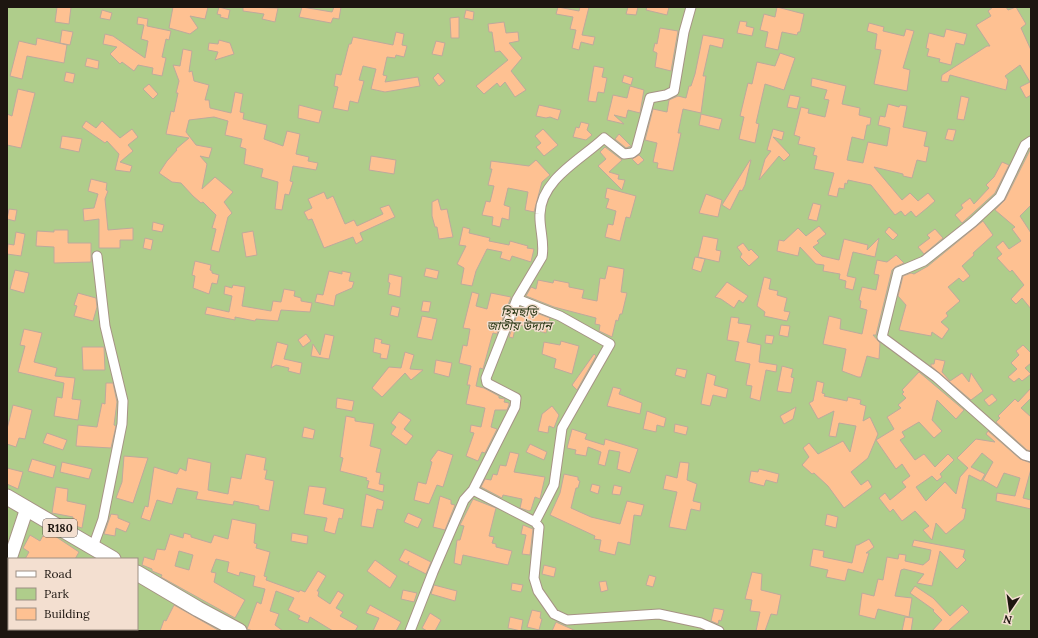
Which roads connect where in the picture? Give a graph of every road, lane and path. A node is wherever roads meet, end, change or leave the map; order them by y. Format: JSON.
{"nodes":[{"id":1,"x":691,"y":7,"type":"edge"},
{"id":2,"x":1031,"y":141,"type":"edge"},
{"id":3,"x":97,"y":256,"type":"dead end"},
{"id":4,"x":517,"y":299,"type":"junction"},
{"id":5,"x":1031,"y":457,"type":"edge"},
{"id":6,"x":473,"y":490,"type":"junction"},
{"id":7,"x":7,"y":497,"type":"edge"},
{"id":8,"x":26,"y":508,"type":"junction"},
{"id":9,"x":535,"y":522,"type":"junction"},
{"id":10,"x":93,"y":547,"type":"junction"},
{"id":11,"x":10,"y":558,"type":"edge"},
{"id":12,"x":111,"y":558,"type":"edge"},
{"id":13,"x":138,"y":574,"type":"edge"},
{"id":14,"x":238,"y":631,"type":"edge"},
{"id":15,"x":410,"y":631,"type":"edge"},
{"id":16,"x":719,"y":631,"type":"edge"}],
"edges":[{"from":1,"to":4,"type":"street"},
{"from":2,"to":5,"type":"street"},
{"from":3,"to":10,"type":"street"},
{"from":4,"to":6,"type":"street"},
{"from":4,"to":9,"type":"street"},
{"from":6,"to":9,"type":"street"},
{"from":6,"to":15,"type":"street"},
{"from":7,"to":8,"type":"main road","number":"R180"},
{"from":8,"to":10,"type":"main road","number":"R180"},
{"from":8,"to":11,"type":"main road"},
{"from":9,"to":16,"type":"street"},
{"from":10,"to":12,"type":"main road","number":"R180"},
{"from":13,"to":14,"type":"main road"}]}
